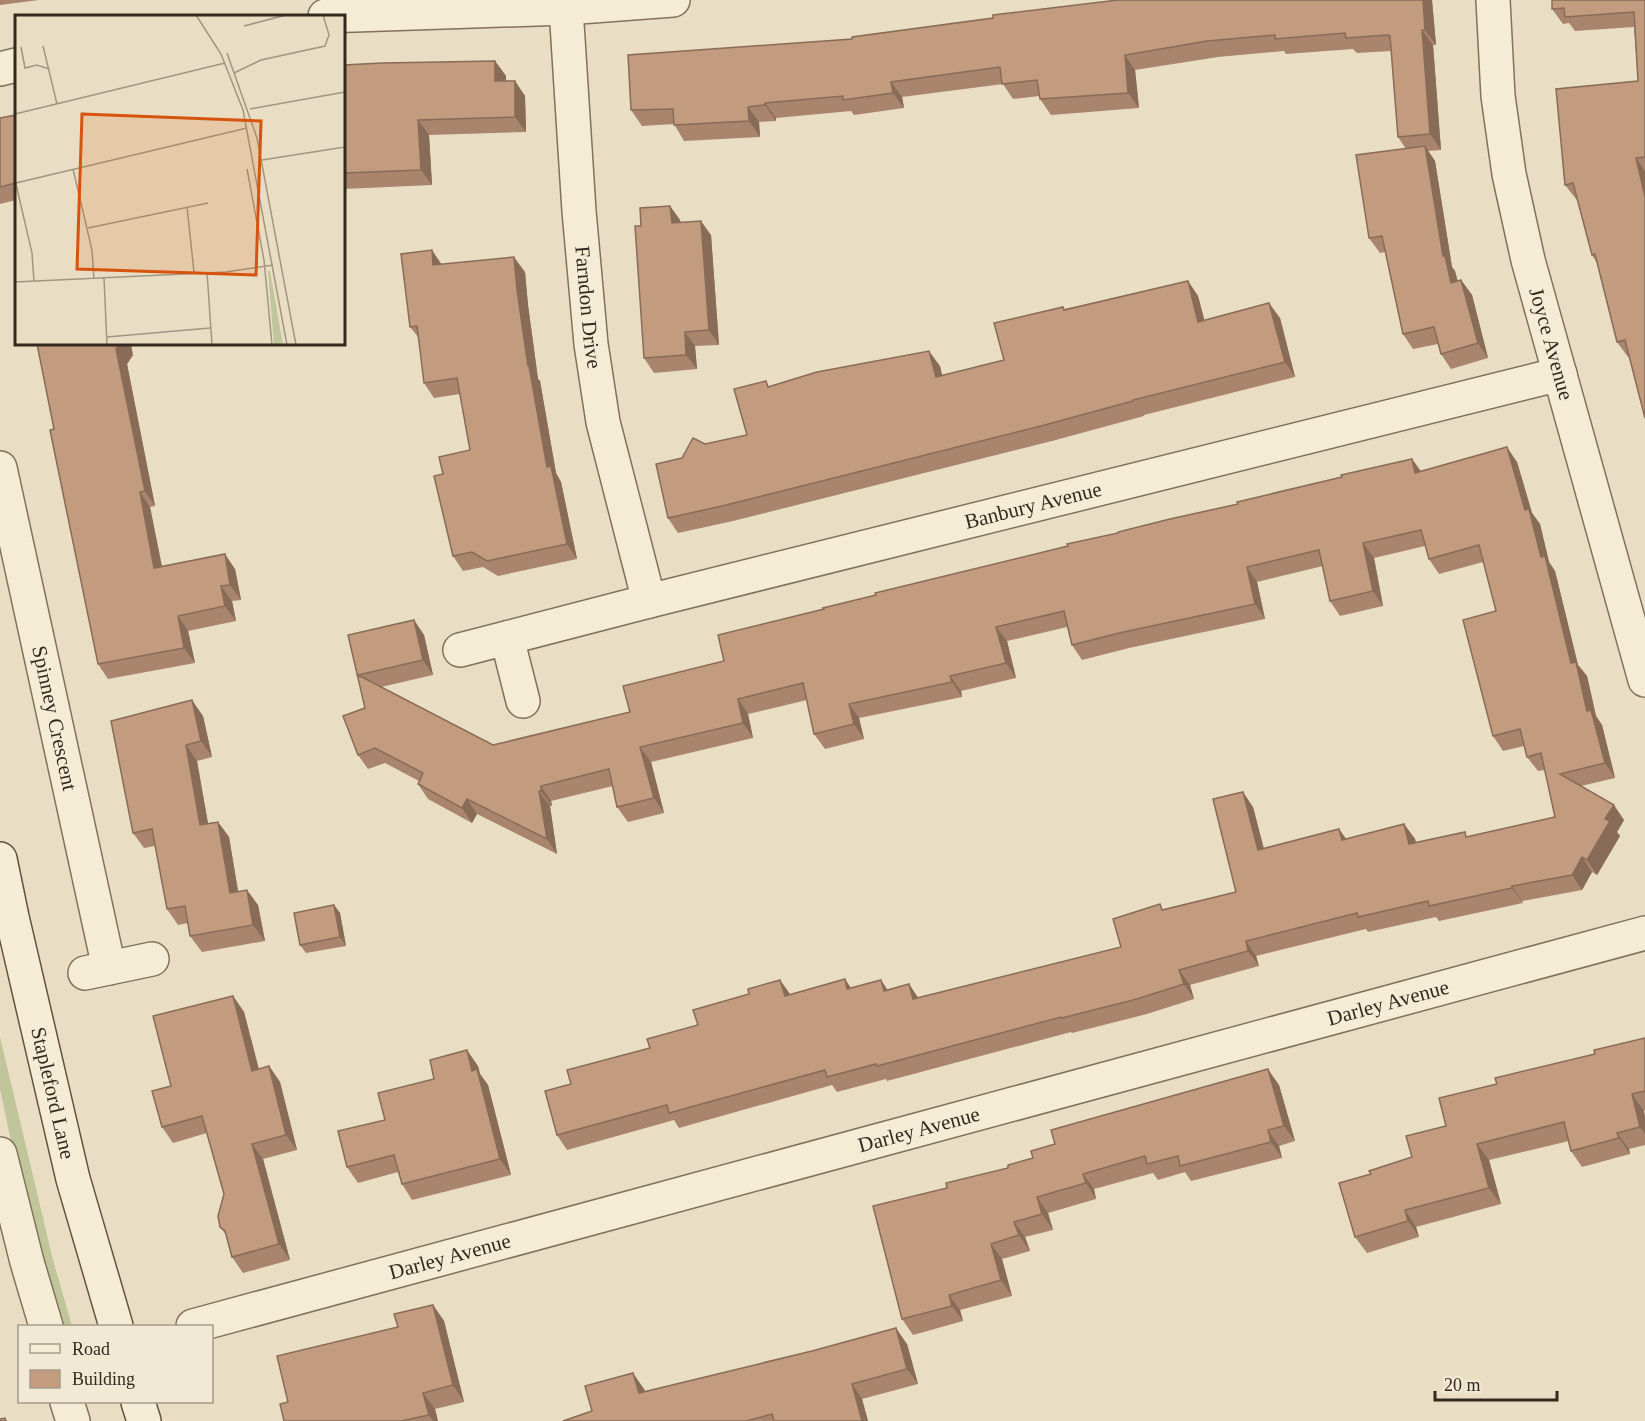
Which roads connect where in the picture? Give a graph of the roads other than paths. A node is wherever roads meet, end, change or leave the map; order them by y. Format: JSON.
{"nodes":[{"id":1,"x":673,"y":0,"type":"edge"},
{"id":2,"x":1493,"y":0,"type":"edge"},
{"id":3,"x":448,"y":6,"type":"edge"},
{"id":4,"x":566,"y":8,"type":"junction"},
{"id":5,"x":337,"y":15,"type":"edge"},
{"id":6,"x":15,"y":65,"type":"edge"},
{"id":7,"x":0,"y":69,"type":"edge"},
{"id":8,"x":1560,"y":374,"type":"junction"},
{"id":9,"x":0,"y":468,"type":"edge"},
{"id":10,"x":649,"y":601,"type":"junction"},
{"id":11,"x":507,"y":638,"type":"junction"},
{"id":12,"x":460,"y":650,"type":"dead end"},
{"id":13,"x":1645,"y":680,"type":"edge"},
{"id":14,"x":523,"y":701,"type":"dead end"},
{"id":15,"x":0,"y":859,"type":"edge"},
{"id":16,"x":1645,"y":933,"type":"edge"},
{"id":17,"x":152,"y":958,"type":"dead end"},
{"id":18,"x":0,"y":1154,"type":"edge"},
{"id":19,"x":46,"y":1325,"type":"edge"},
{"id":20,"x":116,"y":1325,"type":"edge"},
{"id":21,"x":197,"y":1325,"type":"edge"},
{"id":22,"x":68,"y":1403,"type":"edge"},
{"id":23,"x":139,"y":1403,"type":"edge"},
{"id":24,"x":73,"y":1421,"type":"edge"},
{"id":25,"x":144,"y":1421,"type":"edge"}],
"edges":[{"from":1,"to":4,"type":"street"},
{"from":2,"to":8,"type":"street","name":"Joyce Avenue"},
{"from":3,"to":4,"type":"street"},
{"from":3,"to":5,"type":"street"},
{"from":4,"to":10,"type":"street","name":"Farndon Drive"},
{"from":6,"to":7,"type":"street"},
{"from":8,"to":10,"type":"street","name":"Banbury Avenue"},
{"from":8,"to":13,"type":"street","name":"Joyce Avenue"},
{"from":9,"to":17,"type":"street","name":"Spinney Crescent"},
{"from":10,"to":11,"type":"street","name":"Banbury Avenue"},
{"from":11,"to":12,"type":"street","name":"Banbury Avenue"},
{"from":11,"to":14,"type":"street"},
{"from":15,"to":20,"type":"street","name":"Stapleford Lane"},
{"from":16,"to":21,"type":"street","name":"Darley Avenue"},
{"from":18,"to":19,"type":"street"},
{"from":22,"to":24,"type":"street"},
{"from":23,"to":25,"type":"street"}]}
